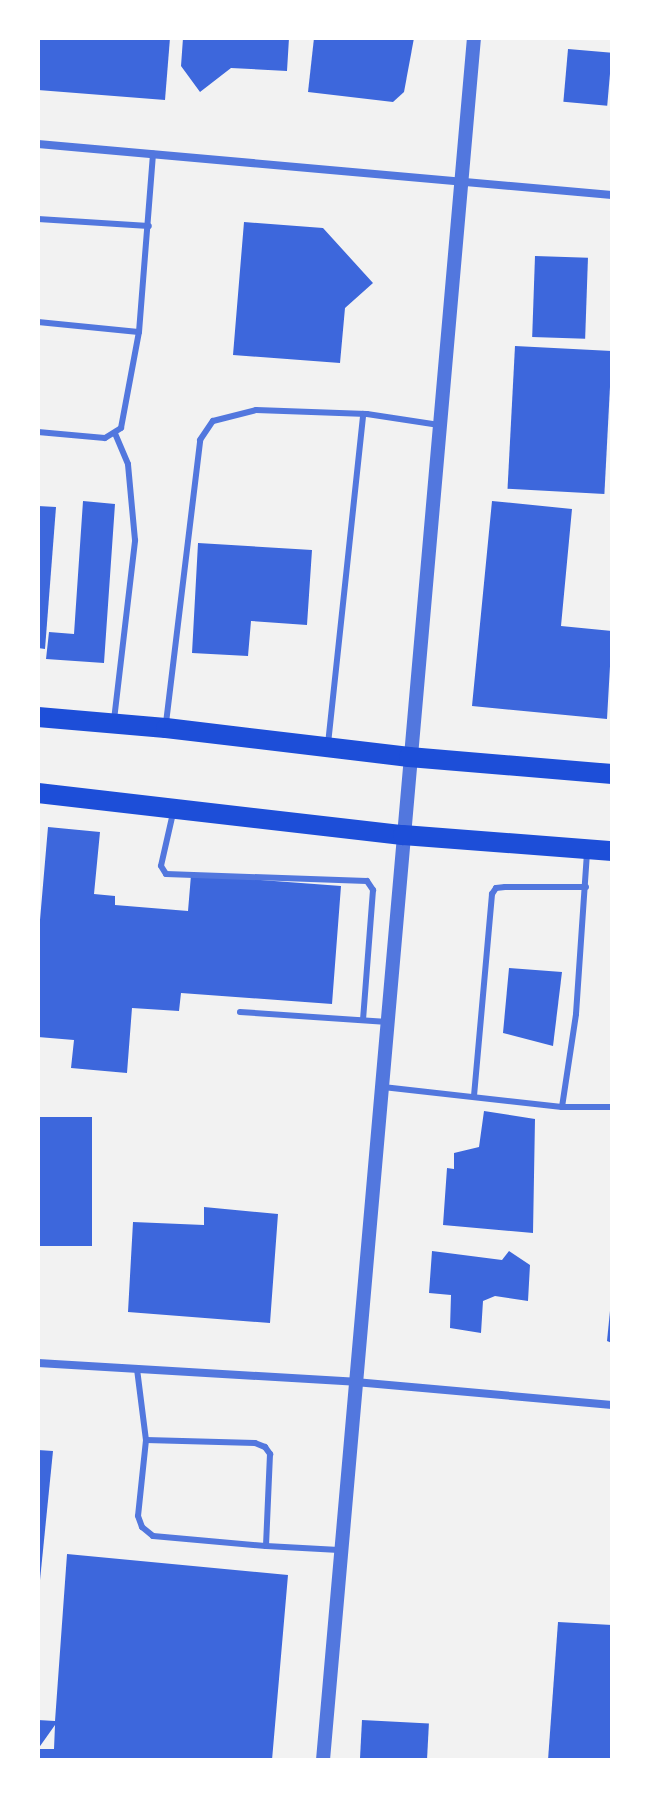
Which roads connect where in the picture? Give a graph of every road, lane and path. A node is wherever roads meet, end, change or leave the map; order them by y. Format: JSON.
{"nodes":[{"id":1,"x":474,"y":38,"type":"edge"},
{"id":2,"x":38,"y":144,"type":"edge"},
{"id":3,"x":153,"y":154,"type":"junction"},
{"id":4,"x":461,"y":181,"type":"junction"},
{"id":5,"x":612,"y":195,"type":"edge"},
{"id":6,"x":38,"y":219,"type":"edge"},
{"id":7,"x":149,"y":226,"type":"junction"},
{"id":8,"x":38,"y":322,"type":"edge"},
{"id":9,"x":139,"y":332,"type":"junction"},
{"id":10,"x":363,"y":414,"type":"junction"},
{"id":11,"x":439,"y":425,"type":"junction"},
{"id":12,"x":38,"y":432,"type":"edge"},
{"id":13,"x":115,"y":434,"type":"junction"},
{"id":14,"x":38,"y":717,"type":"edge"},
{"id":15,"x":113,"y":723,"type":"junction"},
{"id":16,"x":166,"y":728,"type":"junction"},
{"id":17,"x":328,"y":747,"type":"junction"},
{"id":18,"x":409,"y":757,"type":"junction"},
{"id":19,"x":612,"y":774,"type":"edge"},
{"id":20,"x":38,"y":793,"type":"edge"},
{"id":21,"x":174,"y":809,"type":"junction"},
{"id":22,"x":403,"y":835,"type":"junction"},
{"id":23,"x":587,"y":849,"type":"junction"},
{"id":24,"x":612,"y":851,"type":"edge"},
{"id":25,"x":586,"y":887,"type":"junction"},
{"id":26,"x":240,"y":1012,"type":"dead end"},
{"id":27,"x":363,"y":1020,"type":"junction"},
{"id":28,"x":388,"y":1022,"type":"junction"},
{"id":29,"x":379,"y":1087,"type":"junction"},
{"id":30,"x":474,"y":1096,"type":"junction"},
{"id":31,"x":562,"y":1107,"type":"junction"},
{"id":32,"x":612,"y":1107,"type":"edge"},
{"id":33,"x":38,"y":1363,"type":"edge"},
{"id":34,"x":137,"y":1369,"type":"junction"},
{"id":35,"x":355,"y":1382,"type":"junction"},
{"id":36,"x":612,"y":1405,"type":"edge"},
{"id":37,"x":146,"y":1440,"type":"junction"},
{"id":38,"x":266,"y":1546,"type":"junction"},
{"id":39,"x":341,"y":1550,"type":"junction"},
{"id":40,"x":323,"y":1760,"type":"edge"}],
"edges":[{"from":1,"to":4,"type":"street"},
{"from":2,"to":3,"type":"street"},
{"from":3,"to":4,"type":"street"},
{"from":3,"to":7,"type":"lane"},
{"from":4,"to":5,"type":"street"},
{"from":4,"to":11,"type":"street"},
{"from":6,"to":7,"type":"lane"},
{"from":7,"to":9,"type":"lane"},
{"from":8,"to":9,"type":"lane"},
{"from":9,"to":13,"type":"lane"},
{"from":10,"to":11,"type":"lane"},
{"from":10,"to":16,"type":"lane"},
{"from":10,"to":17,"type":"lane"},
{"from":11,"to":18,"type":"street"},
{"from":12,"to":13,"type":"lane"},
{"from":13,"to":15,"type":"lane"},
{"from":14,"to":15,"type":"main road"},
{"from":15,"to":16,"type":"main road"},
{"from":16,"to":17,"type":"main road"},
{"from":17,"to":18,"type":"main road"},
{"from":18,"to":19,"type":"main road"},
{"from":18,"to":22,"type":"street"},
{"from":20,"to":21,"type":"main road"},
{"from":21,"to":22,"type":"main road"},
{"from":21,"to":27,"type":"lane"},
{"from":22,"to":23,"type":"main road"},
{"from":22,"to":28,"type":"street"},
{"from":23,"to":24,"type":"main road"},
{"from":23,"to":25,"type":"lane"},
{"from":25,"to":30,"type":"lane"},
{"from":25,"to":31,"type":"lane"},
{"from":26,"to":27,"type":"lane"},
{"from":27,"to":28,"type":"lane"},
{"from":28,"to":29,"type":"street"},
{"from":29,"to":30,"type":"lane"},
{"from":29,"to":35,"type":"street"},
{"from":30,"to":31,"type":"lane"},
{"from":31,"to":32,"type":"lane"},
{"from":33,"to":34,"type":"street"},
{"from":34,"to":35,"type":"street"},
{"from":34,"to":37,"type":"lane"},
{"from":35,"to":36,"type":"street"},
{"from":35,"to":39,"type":"street"},
{"from":37,"to":38,"type":"lane"},
{"from":37,"to":38,"type":"lane"},
{"from":38,"to":39,"type":"lane"},
{"from":39,"to":40,"type":"street"}]}
